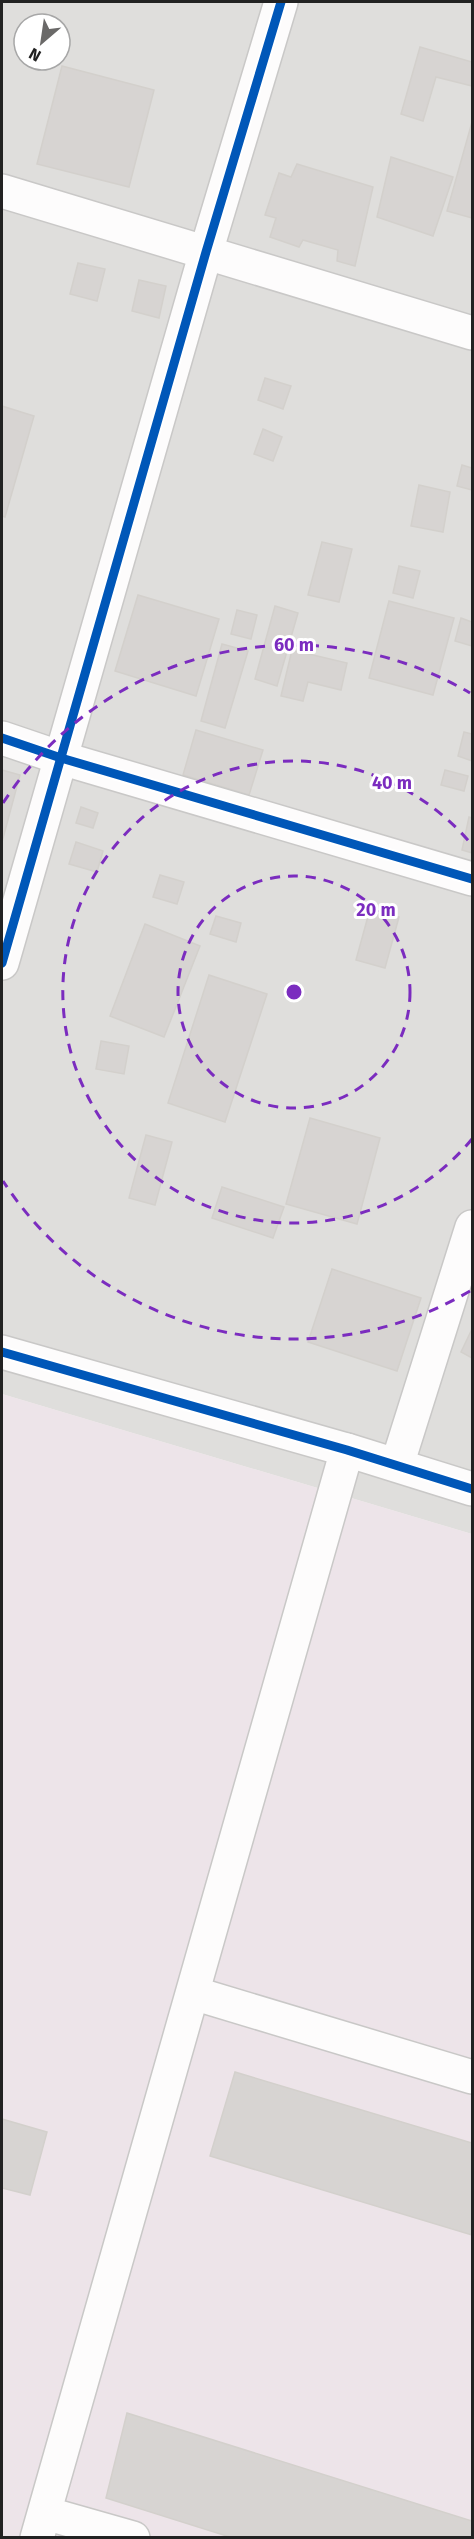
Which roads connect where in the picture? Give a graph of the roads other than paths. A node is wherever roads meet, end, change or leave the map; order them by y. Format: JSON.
{"nodes":[{"id":1,"x":281,"y":2,"type":"edge"},
{"id":2,"x":2,"y":191,"type":"edge"},
{"id":3,"x":206,"y":252,"type":"junction"},
{"id":4,"x":472,"y":333,"type":"edge"},
{"id":5,"x":2,"y":738,"type":"edge"},
{"id":6,"x":61,"y":758,"type":"junction"},
{"id":7,"x":472,"y":879,"type":"edge"},
{"id":8,"x":2,"y":963,"type":"edge"},
{"id":9,"x":472,"y":1227,"type":"edge"},
{"id":10,"x":2,"y":1352,"type":"edge"},
{"id":11,"x":347,"y":1450,"type":"junction"},
{"id":12,"x":397,"y":1465,"type":"junction"},
{"id":13,"x":472,"y":1489,"type":"edge"},
{"id":14,"x":193,"y":1993,"type":"junction"},
{"id":15,"x":472,"y":2077,"type":"edge"},
{"id":16,"x":41,"y":2525,"type":"edge"},
{"id":17,"x":133,"y":2538,"type":"edge"}],
"edges":[{"from":1,"to":3,"type":"street"},
{"from":2,"to":3,"type":"street"},
{"from":3,"to":4,"type":"street"},
{"from":3,"to":6,"type":"street"},
{"from":5,"to":6,"type":"street"},
{"from":6,"to":7,"type":"street"},
{"from":6,"to":8,"type":"street"},
{"from":9,"to":12,"type":"street"},
{"from":10,"to":11,"type":"street"},
{"from":11,"to":12,"type":"street"},
{"from":11,"to":14,"type":"street"},
{"from":12,"to":13,"type":"street"},
{"from":14,"to":15,"type":"street"},
{"from":14,"to":16,"type":"street"},
{"from":16,"to":17,"type":"street"}]}
